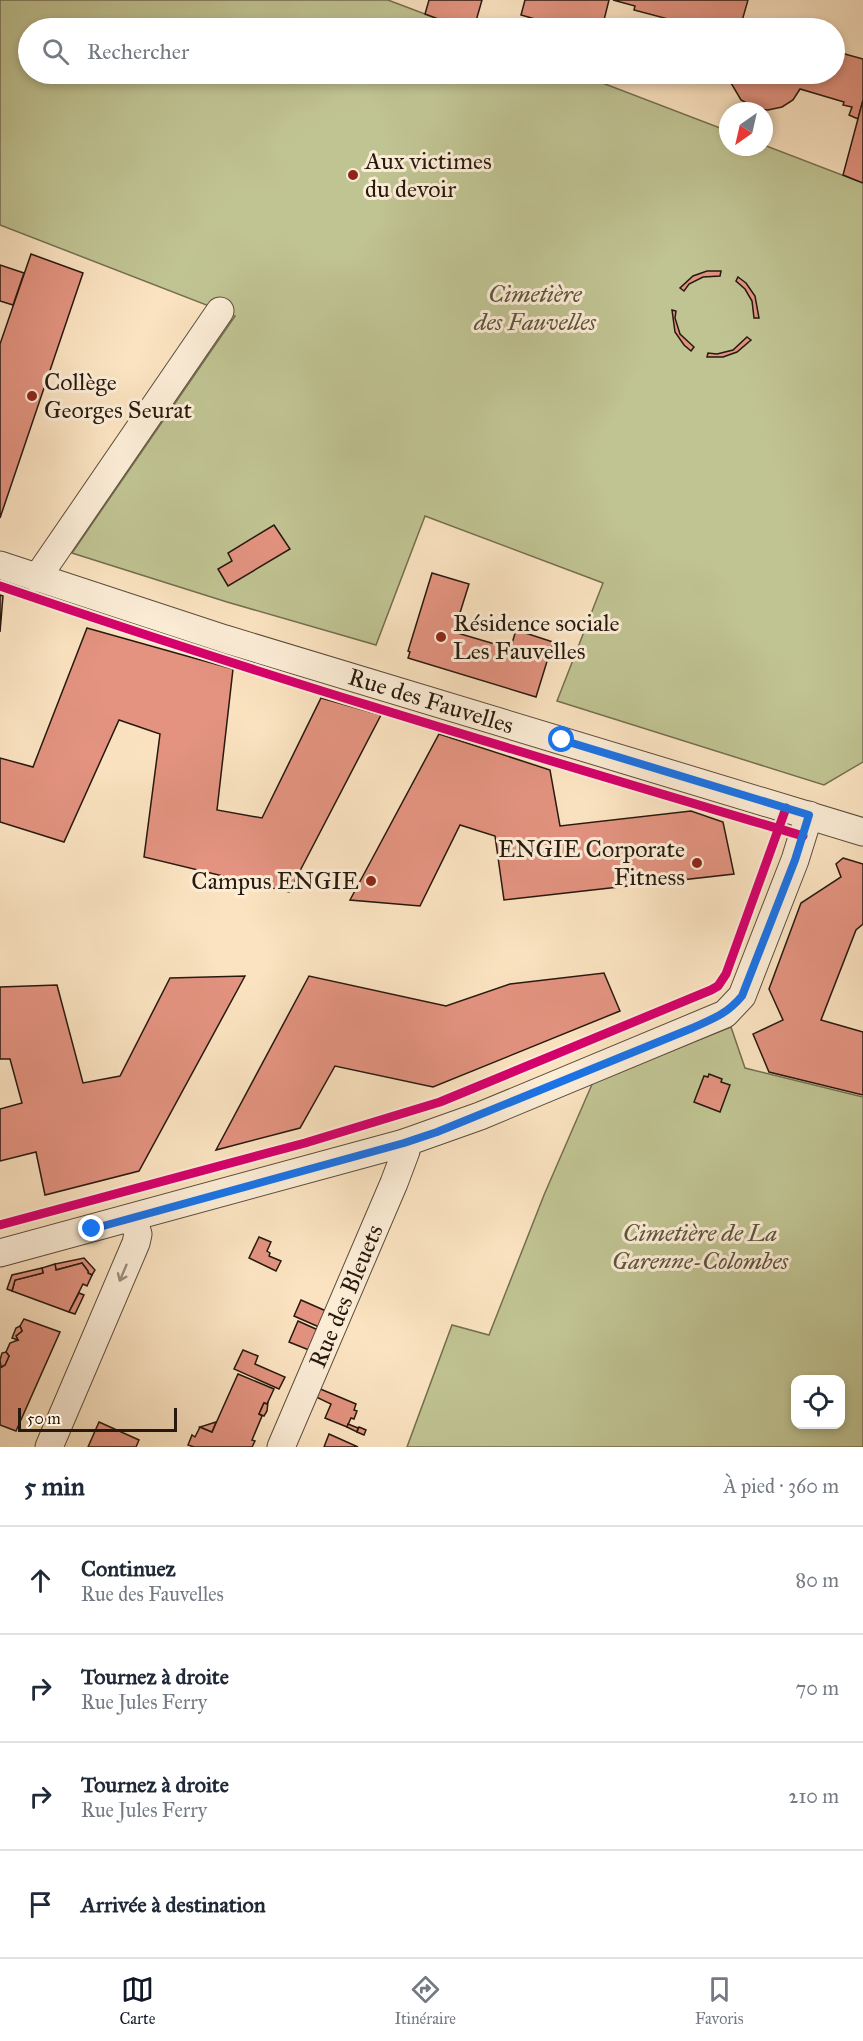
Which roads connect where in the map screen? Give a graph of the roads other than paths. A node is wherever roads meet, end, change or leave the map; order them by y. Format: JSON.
{"nodes":[{"id":1,"x":220,"y":310,"type":"dead end"},
{"id":2,"x":0,"y":565,"type":"edge"},
{"id":3,"x":37,"y":578,"type":"junction"},
{"id":4,"x":809,"y":815,"type":"junction"},
{"id":5,"x":863,"y":832,"type":"edge"},
{"id":6,"x":404,"y":1143,"type":"junction"},
{"id":7,"x":133,"y":1218,"type":"junction"},
{"id":8,"x":0,"y":1253,"type":"edge"},
{"id":9,"x":49,"y":1447,"type":"edge"},
{"id":10,"x":281,"y":1447,"type":"edge"}],
"edges":[{"from":1,"to":3,"type":"street"},
{"from":2,"to":3,"type":"street","name":"Rue des Fauvelles"},
{"from":3,"to":4,"type":"street","name":"Rue des Fauvelles"},
{"from":4,"to":5,"type":"street","name":"Rue des Fauvelles"},
{"from":4,"to":6,"type":"street"},
{"from":6,"to":7,"type":"street"},
{"from":6,"to":10,"type":"street","name":"Rue des Bleuets"},
{"from":7,"to":8,"type":"street"},
{"from":7,"to":9,"type":"street","one_way":true}]}
